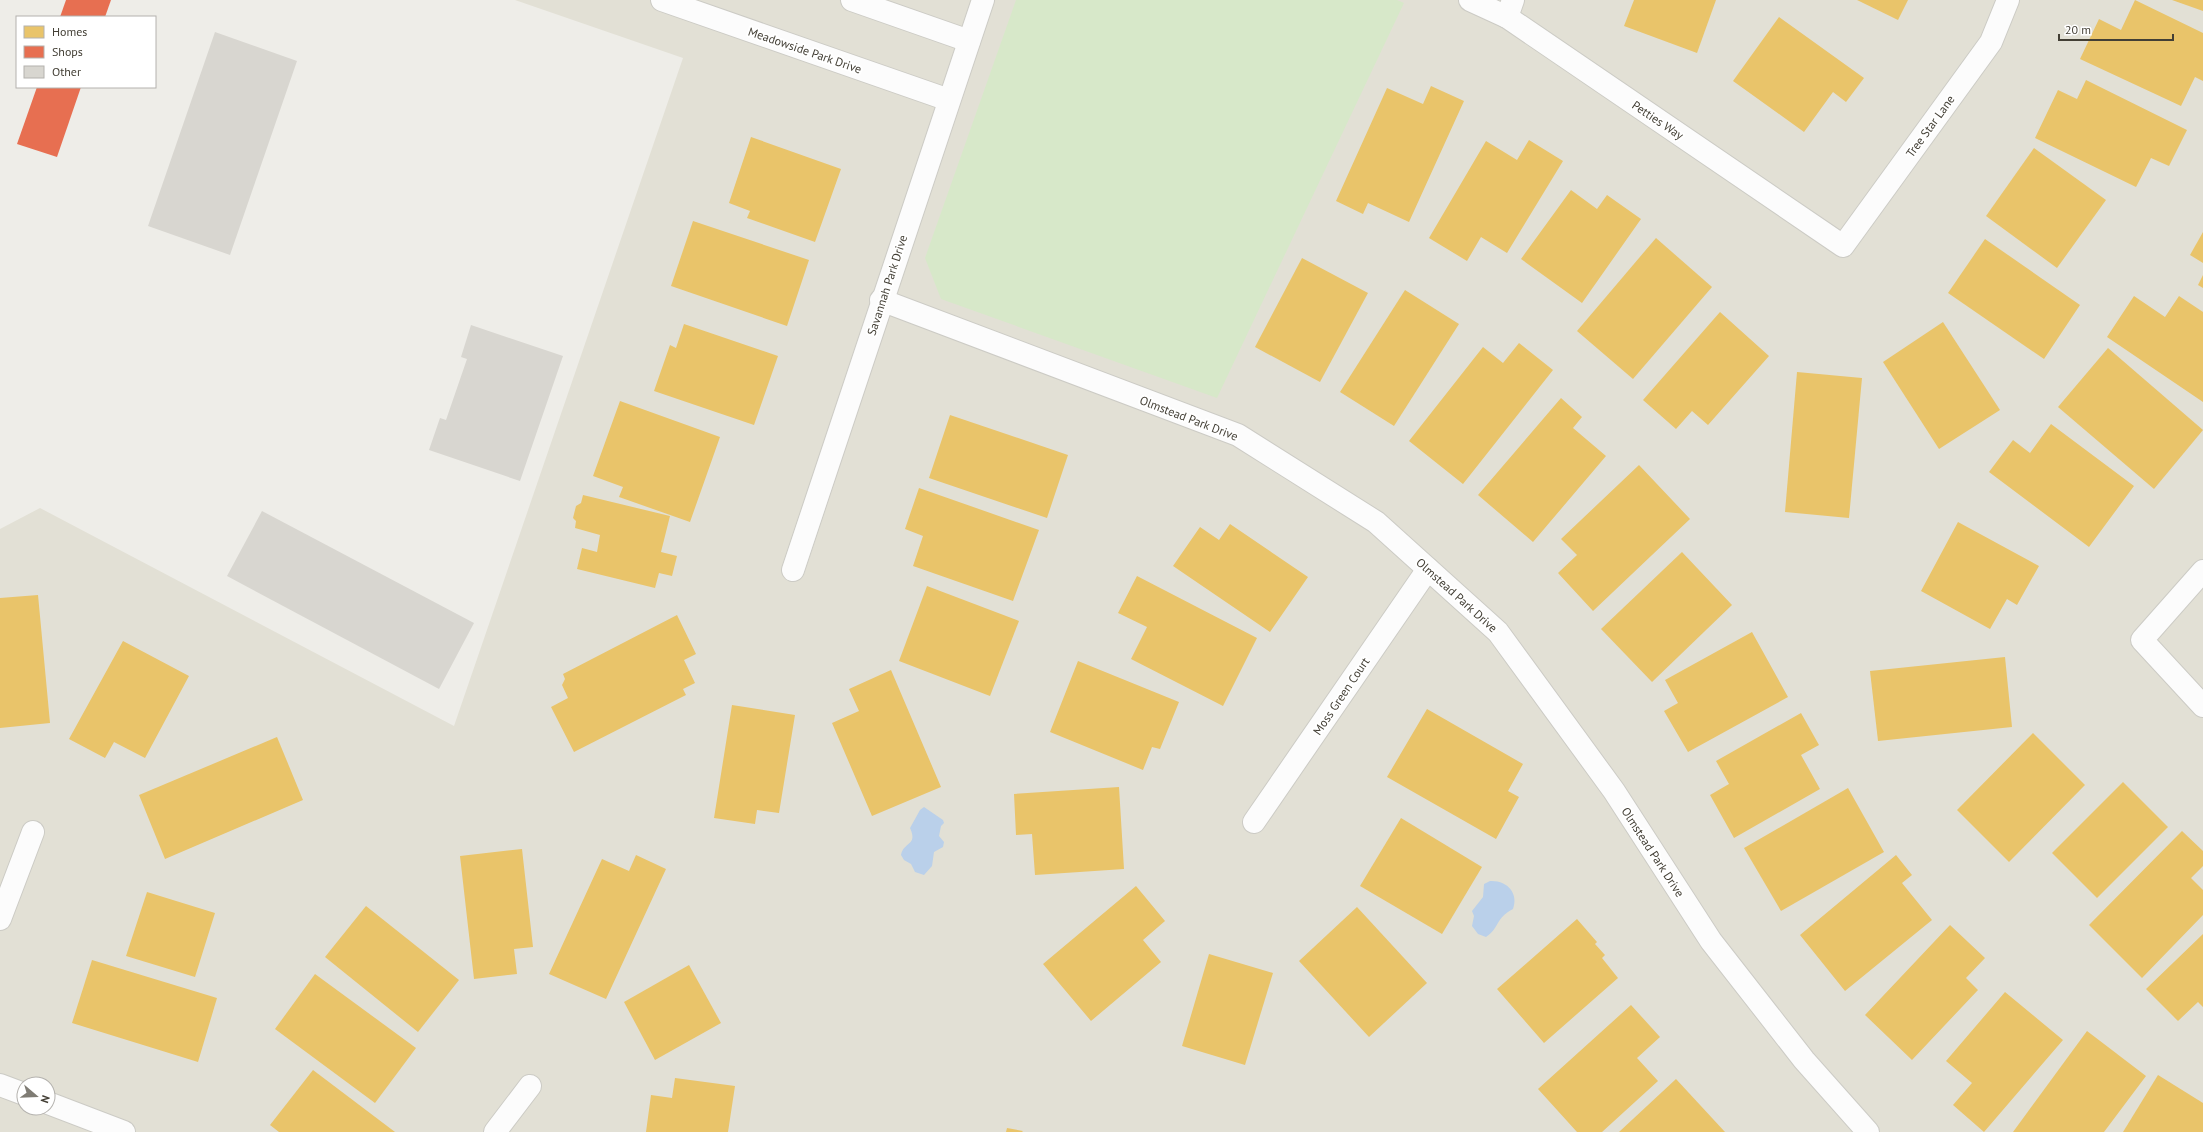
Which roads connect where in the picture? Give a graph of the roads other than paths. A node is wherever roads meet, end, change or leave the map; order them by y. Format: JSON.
{"nodes":[{"id":1,"x":662,"y":0,"type":"edge"},
{"id":2,"x":852,"y":0,"type":"edge"},
{"id":3,"x":982,"y":0,"type":"edge"},
{"id":4,"x":1470,"y":0,"type":"edge"},
{"id":5,"x":2008,"y":0,"type":"edge"},
{"id":6,"x":1510,"y":9,"type":"edge"},
{"id":7,"x":969,"y":41,"type":"junction"},
{"id":8,"x":949,"y":100,"type":"junction"},
{"id":9,"x":1843,"y":246,"type":"joint"},
{"id":10,"x":881,"y":300,"type":"junction"},
{"id":11,"x":1428,"y":569,"type":"junction"},
{"id":12,"x":793,"y":570,"type":"dead end"},
{"id":13,"x":2203,"y":571,"type":"edge"},
{"id":14,"x":2203,"y":706,"type":"edge"},
{"id":15,"x":1254,"y":822,"type":"dead end"},
{"id":16,"x":33,"y":832,"type":"dead end"},
{"id":17,"x":0,"y":918,"type":"edge"},
{"id":18,"x":0,"y":1085,"type":"edge"},
{"id":19,"x":530,"y":1086,"type":"dead end"},
{"id":20,"x":16,"y":1091,"type":"edge"},
{"id":21,"x":56,"y":1106,"type":"edge"},
{"id":22,"x":124,"y":1132,"type":"edge"},
{"id":23,"x":495,"y":1132,"type":"edge"},
{"id":24,"x":1868,"y":1132,"type":"edge"}],
"edges":[{"from":1,"to":8,"type":"street","name":"Meadowside Park Drive"},
{"from":2,"to":7,"type":"street"},
{"from":3,"to":7,"type":"street","name":"Savannah Park Drive"},
{"from":4,"to":6,"type":"street","name":"Petties Way"},
{"from":5,"to":9,"type":"street","name":"Tree Star Lane"},
{"from":6,"to":9,"type":"street","name":"Petties Way"},
{"from":7,"to":8,"type":"street","name":"Savannah Park Drive"},
{"from":8,"to":10,"type":"street","name":"Savannah Park Drive"},
{"from":10,"to":11,"type":"street","name":"Olmstead Park Drive"},
{"from":10,"to":12,"type":"street","name":"Savannah Park Drive"},
{"from":11,"to":15,"type":"street","name":"Moss Green Court"},
{"from":11,"to":24,"type":"street","name":"Olmstead Park Drive"},
{"from":13,"to":14,"type":"street"},
{"from":16,"to":17,"type":"street"},
{"from":18,"to":20,"type":"street"},
{"from":19,"to":23,"type":"street"},
{"from":21,"to":22,"type":"street"}]}
